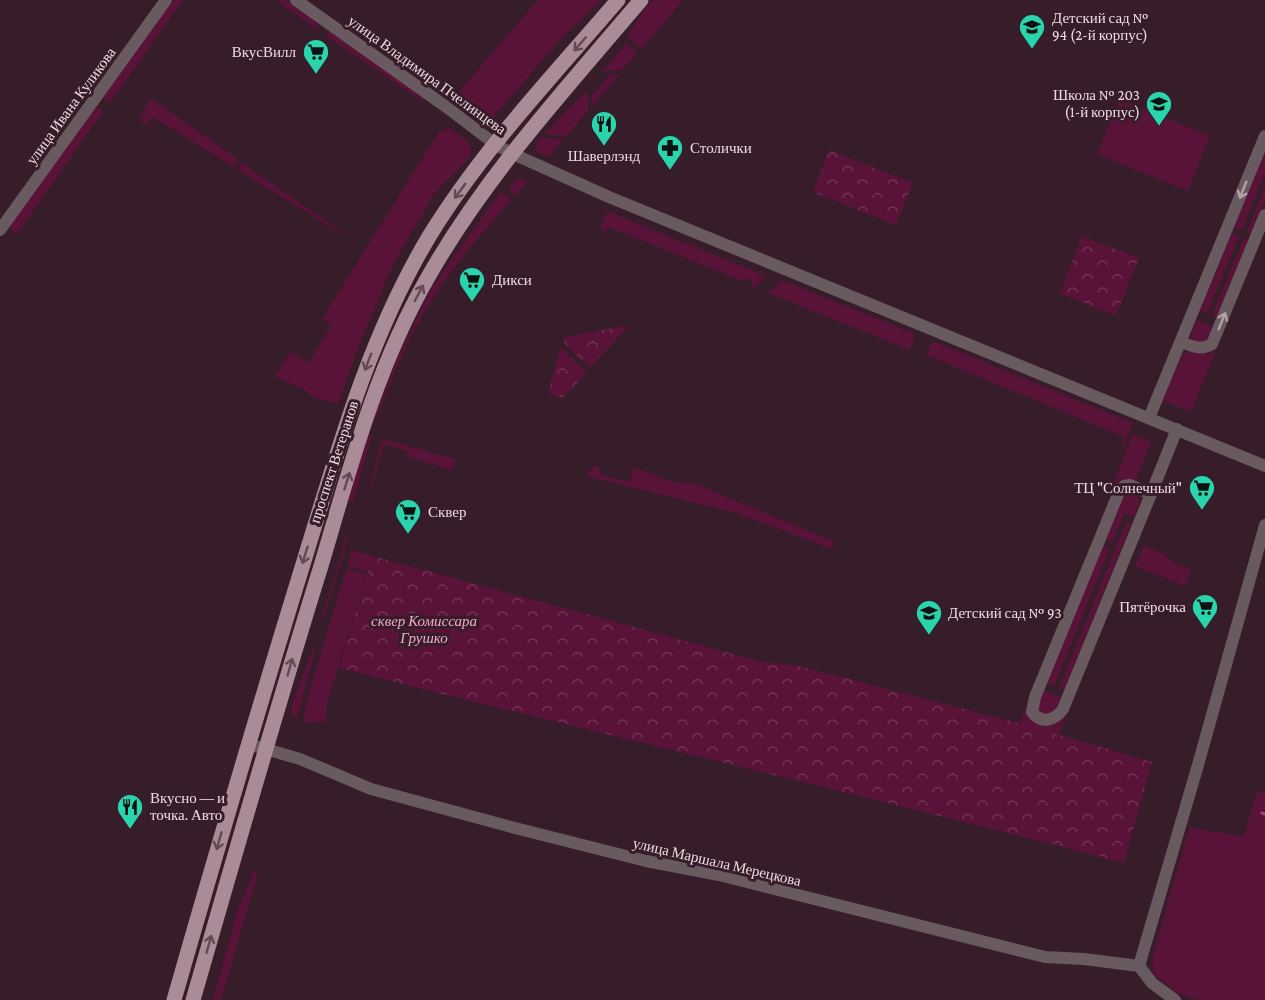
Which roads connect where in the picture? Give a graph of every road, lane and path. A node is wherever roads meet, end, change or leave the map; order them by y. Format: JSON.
{"nodes":[{"id":1,"x":166,"y":0,"type":"edge"},
{"id":2,"x":296,"y":0,"type":"edge"},
{"id":3,"x":618,"y":0,"type":"edge"},
{"id":4,"x":641,"y":0,"type":"edge"},
{"id":5,"x":1265,"y":136,"type":"edge"},
{"id":6,"x":495,"y":144,"type":"junction"},
{"id":7,"x":511,"y":153,"type":"junction"},
{"id":8,"x":1265,"y":215,"type":"edge"},
{"id":9,"x":0,"y":230,"type":"edge"},
{"id":10,"x":1260,"y":240,"type":"edge"},
{"id":11,"x":1181,"y":342,"type":"junction"},
{"id":12,"x":1149,"y":418,"type":"junction"},
{"id":13,"x":1177,"y":429,"type":"junction"},
{"id":14,"x":1265,"y":466,"type":"edge"},
{"id":15,"x":1151,"y":494,"type":"junction"},
{"id":16,"x":1265,"y":525,"type":"edge"},
{"id":17,"x":248,"y":744,"type":"junction"},
{"id":18,"x":265,"y":749,"type":"junction"},
{"id":19,"x":1139,"y":966,"type":"junction"},
{"id":20,"x":174,"y":1000,"type":"edge"},
{"id":21,"x":193,"y":1000,"type":"edge"},
{"id":22,"x":1175,"y":1000,"type":"edge"}],
"edges":[{"from":1,"to":9,"type":"street","name":"улица Ивана Куликова"},
{"from":2,"to":6,"type":"street","name":"улица Владимира Пчелинцева"},
{"from":3,"to":6,"type":"main road","name":"проспект Ветеранов","one_way":true},
{"from":4,"to":7,"type":"main road","name":"проспект Ветеранов"},
{"from":5,"to":11,"type":"street","one_way":true},
{"from":6,"to":7,"type":"street","name":"улица Владимира Пчелинцева"},
{"from":6,"to":17,"type":"main road","name":"проспект Ветеранов","one_way":true},
{"from":7,"to":12,"type":"street","name":"улица Владимира Пчелинцева"},
{"from":18,"to":7,"type":"main road","name":"проспект Ветеранов","one_way":true},
{"from":8,"to":10,"type":"street"},
{"from":11,"to":10,"type":"street","one_way":true},
{"from":11,"to":12,"type":"street"},
{"from":12,"to":13,"type":"street","name":"улица Владимира Пчелинцева"},
{"from":13,"to":14,"type":"street","name":"улица Владимира Пчелинцева"},
{"from":13,"to":15,"type":"street"},
{"from":15,"to":15,"type":"street"},
{"from":16,"to":19,"type":"street"},
{"from":17,"to":18,"type":"street","name":"улица Маршала Мерецкова"},
{"from":17,"to":20,"type":"main road","name":"проспект Ветеранов","one_way":true},
{"from":18,"to":19,"type":"street","name":"улица Маршала Мерецкова"},
{"from":21,"to":18,"type":"main road","name":"проспект Ветеранов","one_way":true},
{"from":19,"to":22,"type":"street"}]}
